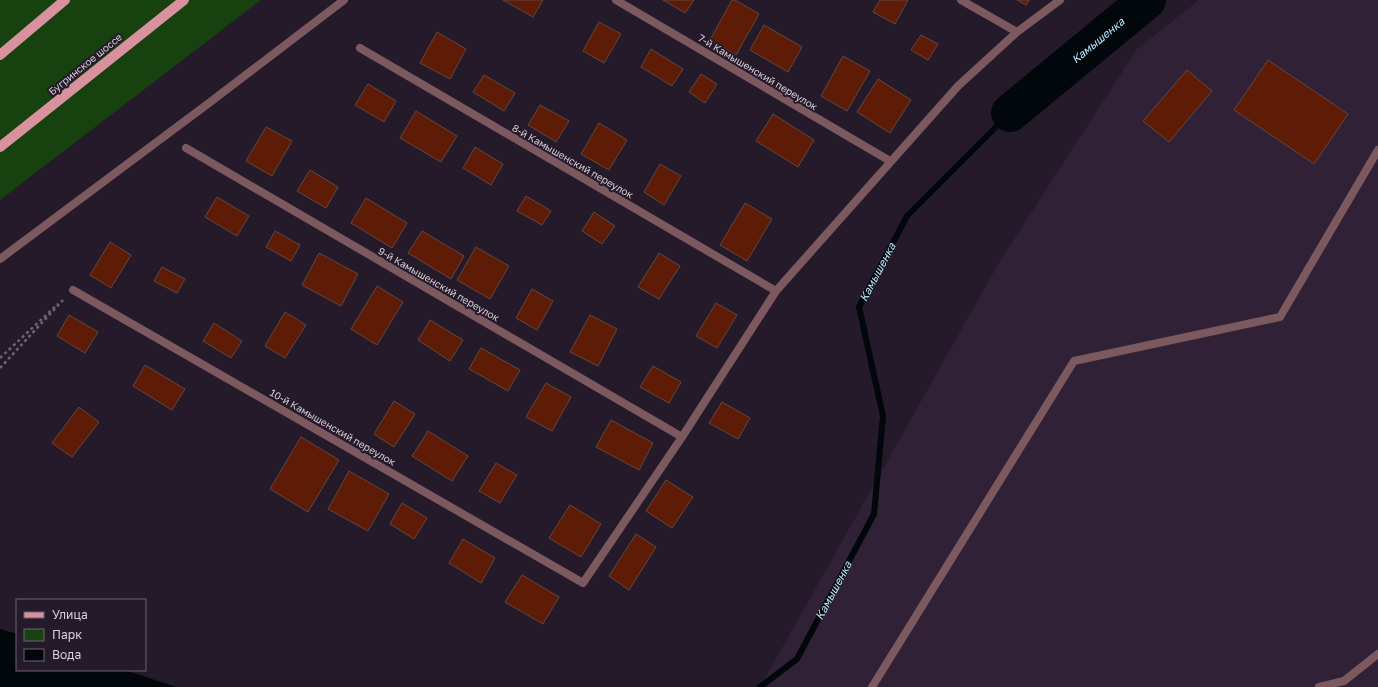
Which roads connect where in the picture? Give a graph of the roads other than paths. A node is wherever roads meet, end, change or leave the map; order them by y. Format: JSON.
{"nodes":[{"id":1,"x":64,"y":0,"type":"edge"},
{"id":2,"x":184,"y":0,"type":"edge"},
{"id":3,"x":344,"y":0,"type":"edge"},
{"id":4,"x":616,"y":0,"type":"edge"},
{"id":5,"x":961,"y":0,"type":"edge"},
{"id":6,"x":1060,"y":0,"type":"edge"},
{"id":7,"x":1017,"y":32,"type":"junction"},
{"id":8,"x":360,"y":48,"type":"dead end"},
{"id":9,"x":0,"y":55,"type":"edge"},
{"id":10,"x":0,"y":147,"type":"edge"},
{"id":11,"x":186,"y":148,"type":"dead end"},
{"id":12,"x":1378,"y":150,"type":"edge"},
{"id":13,"x":890,"y":161,"type":"junction"},
{"id":14,"x":0,"y":259,"type":"edge"},
{"id":15,"x":73,"y":290,"type":"road end"},
{"id":16,"x":776,"y":292,"type":"junction"},
{"id":17,"x":682,"y":437,"type":"junction"},
{"id":18,"x":1378,"y":654,"type":"edge"},
{"id":19,"x":872,"y":687,"type":"edge"},
{"id":20,"x":1319,"y":687,"type":"edge"}],
"edges":[{"from":1,"to":9,"type":"main road"},
{"from":2,"to":10,"type":"main road","name":"Бугринское шоссе"},
{"from":3,"to":14,"type":"street"},
{"from":4,"to":13,"type":"street","name":"7-й Камышенский переулок"},
{"from":5,"to":7,"type":"street"},
{"from":6,"to":7,"type":"street"},
{"from":7,"to":13,"type":"street"},
{"from":8,"to":16,"type":"street","name":"8-й Камышенский переулок"},
{"from":11,"to":17,"type":"street","name":"9-й Камышенский переулок"},
{"from":12,"to":19,"type":"street"},
{"from":13,"to":16,"type":"street"},
{"from":15,"to":17,"type":"street","name":"10-й Камышенский переулок"},
{"from":16,"to":17,"type":"street"},
{"from":18,"to":20,"type":"street"}]}
